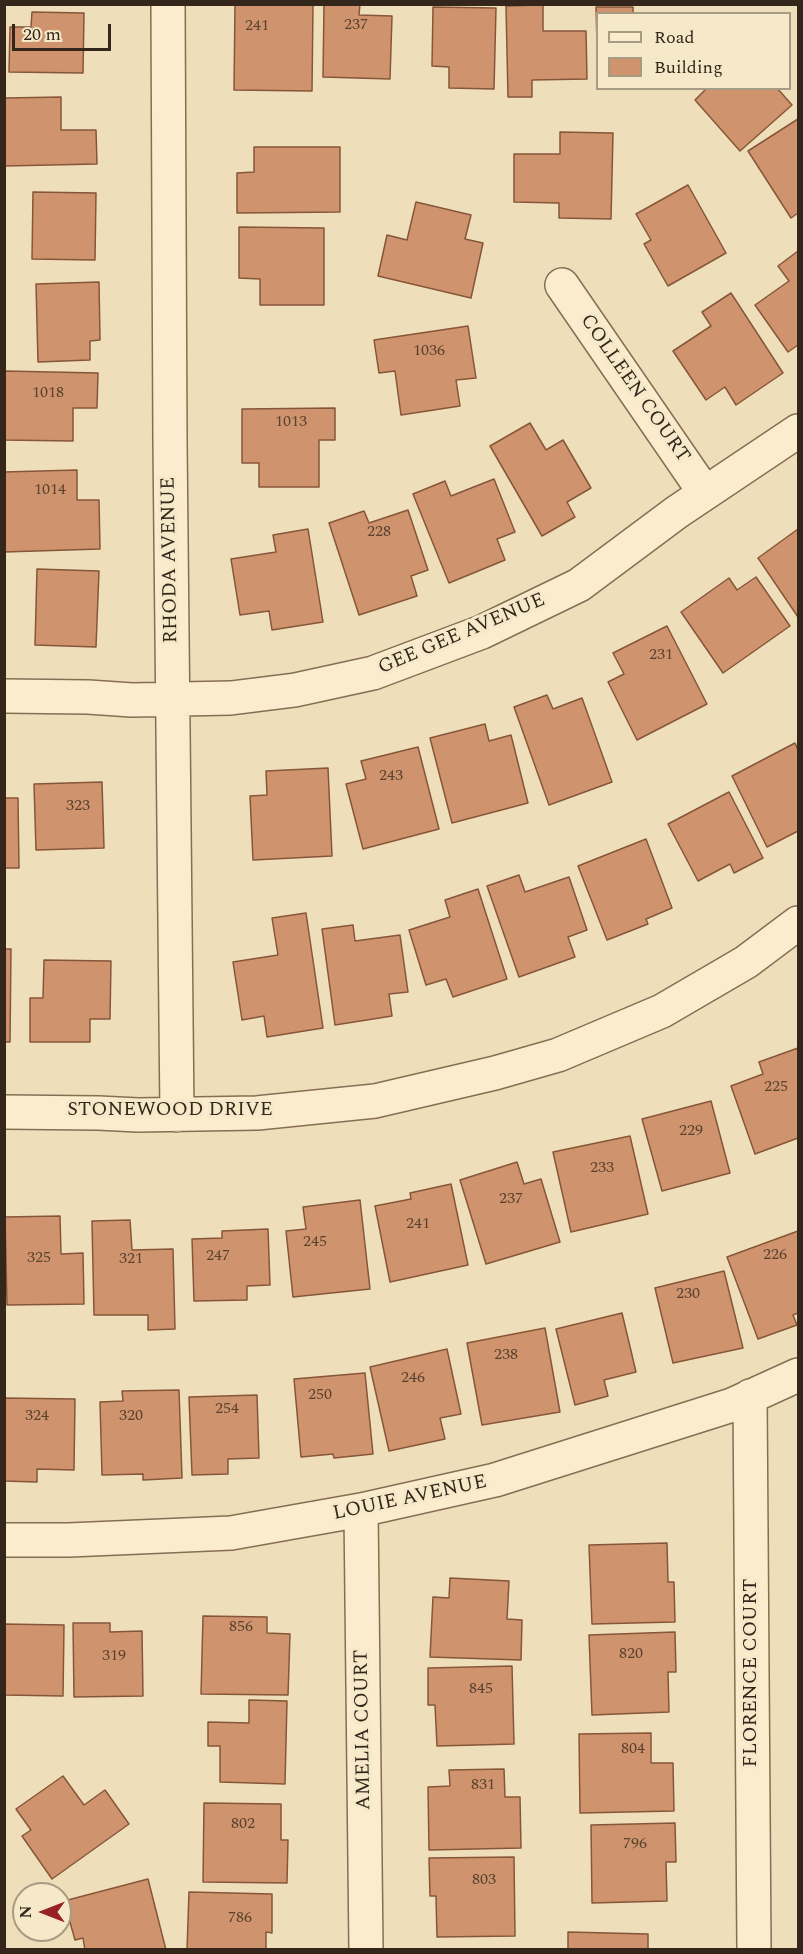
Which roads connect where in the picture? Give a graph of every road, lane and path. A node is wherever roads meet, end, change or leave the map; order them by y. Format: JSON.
{"nodes":[{"id":1,"x":168,"y":4,"type":"edge"},
{"id":2,"x":562,"y":285,"type":"dead end"},
{"id":3,"x":798,"y":431,"type":"edge"},
{"id":4,"x":705,"y":493,"type":"junction"},
{"id":5,"x":4,"y":696,"type":"edge"},
{"id":6,"x":172,"y":700,"type":"junction"},
{"id":7,"x":798,"y":923,"type":"edge"},
{"id":8,"x":4,"y":1112,"type":"edge"},
{"id":9,"x":177,"y":1115,"type":"junction"},
{"id":10,"x":798,"y":1375,"type":"edge"},
{"id":11,"x":750,"y":1396,"type":"junction"},
{"id":12,"x":361,"y":1510,"type":"junction"},
{"id":13,"x":4,"y":1540,"type":"edge"},
{"id":14,"x":366,"y":1950,"type":"edge"},
{"id":15,"x":754,"y":1950,"type":"edge"}],
"edges":[{"from":1,"to":6,"type":"street","name":"RHODA AVENUE"},
{"from":2,"to":4,"type":"street","name":"COLLEEN COURT"},
{"from":3,"to":4,"type":"street","name":"GEE GEE AVENUE"},
{"from":4,"to":6,"type":"street","name":"GEE GEE AVENUE"},
{"from":5,"to":6,"type":"street","name":"GEE GEE AVENUE"},
{"from":6,"to":9,"type":"street","name":"RHODA AVENUE"},
{"from":7,"to":9,"type":"street","name":"STONEWOOD DRIVE"},
{"from":8,"to":9,"type":"street","name":"STONEWOOD DRIVE"},
{"from":10,"to":11,"type":"street","name":"LOUIE AVENUE"},
{"from":11,"to":12,"type":"street","name":"LOUIE AVENUE"},
{"from":11,"to":15,"type":"street","name":"FLORENCE COURT"},
{"from":12,"to":13,"type":"street","name":"LOUIE AVENUE"},
{"from":12,"to":14,"type":"street","name":"AMELIA COURT"}]}
